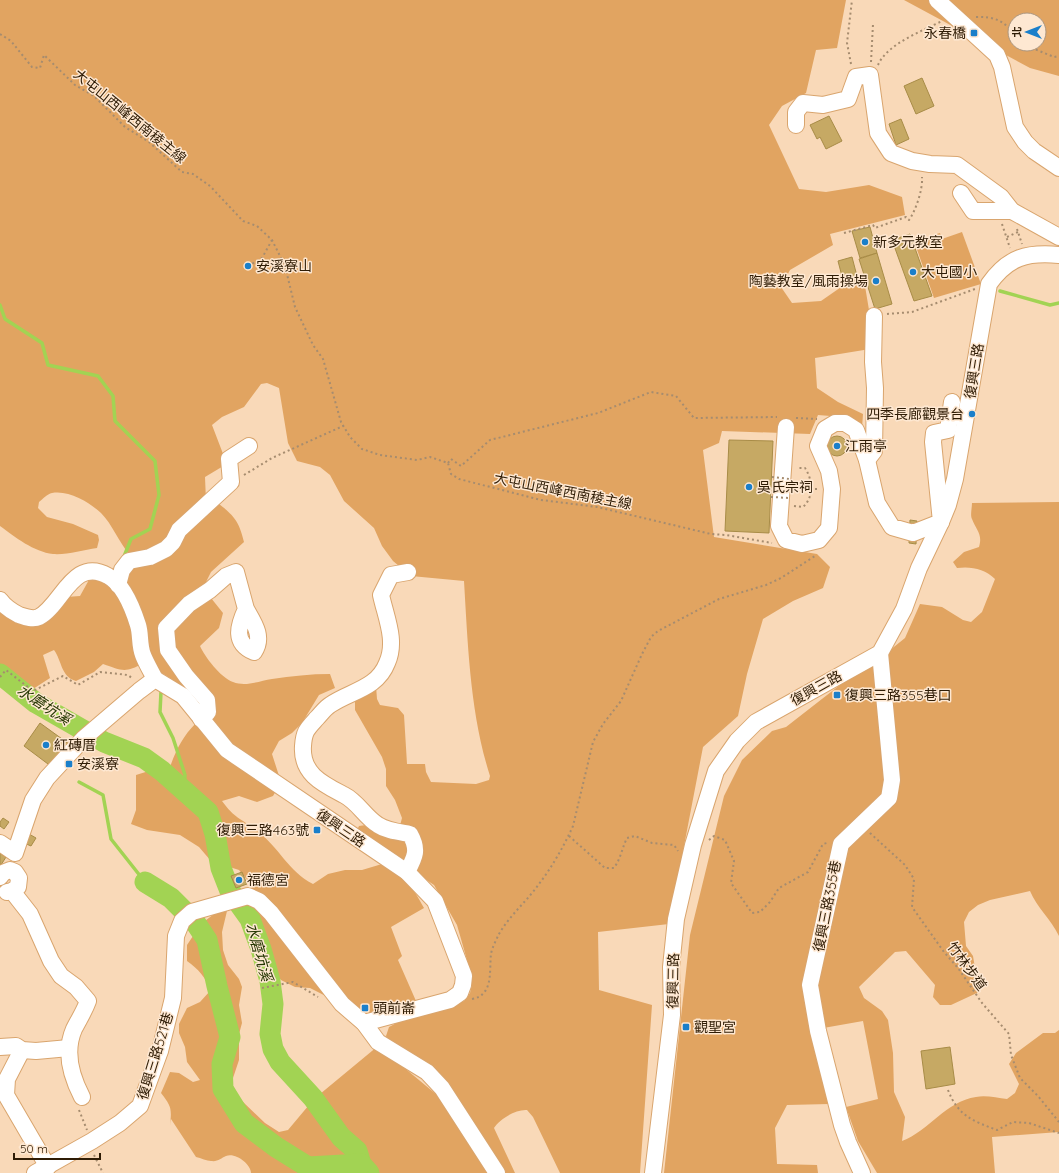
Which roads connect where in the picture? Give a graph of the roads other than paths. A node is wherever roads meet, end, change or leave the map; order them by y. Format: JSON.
{"nodes":[{"id":1,"x":938,"y":1,"type":"edge"},
{"id":2,"x":796,"y":125,"type":"dead end"},
{"id":3,"x":1059,"y":168,"type":"edge"},
{"id":4,"x":961,"y":193,"type":"dead end"},
{"id":5,"x":1012,"y":211,"type":"junction"},
{"id":6,"x":1059,"y":237,"type":"edge"},
{"id":7,"x":1059,"y":254,"type":"edge"},
{"id":8,"x":874,"y":316,"type":"road end"},
{"id":9,"x":952,"y":402,"type":"dead end"},
{"id":10,"x":787,"y":421,"type":"road end"},
{"id":11,"x":249,"y":446,"type":"dead end"},
{"id":12,"x":867,"y":460,"type":"junction"},
{"id":13,"x":941,"y":522,"type":"junction"},
{"id":14,"x":408,"y":572,"type":"dead end"},
{"id":15,"x":120,"y":580,"type":"junction"},
{"id":16,"x":0,"y":600,"type":"edge"},
{"id":17,"x":246,"y":609,"type":"dead end"},
{"id":18,"x":880,"y":653,"type":"junction"},
{"id":19,"x":155,"y":679,"type":"junction"},
{"id":20,"x":201,"y":719,"type":"junction"},
{"id":21,"x":0,"y":843,"type":"edge"},
{"id":22,"x":407,"y":872,"type":"junction"},
{"id":23,"x":0,"y":877,"type":"edge"},
{"id":24,"x":5,"y":892,"type":"edge"},
{"id":25,"x":364,"y":1023,"type":"junction"},
{"id":26,"x":0,"y":1047,"type":"edge"},
{"id":27,"x":69,"y":1048,"type":"junction"},
{"id":28,"x":22,"y":1050,"type":"junction"},
{"id":29,"x":82,"y":1097,"type":"road end"},
{"id":30,"x":42,"y":1170,"type":"edge"},
{"id":31,"x":497,"y":1173,"type":"edge"},
{"id":32,"x":653,"y":1173,"type":"edge"},
{"id":33,"x":862,"y":1173,"type":"edge"}],
"edges":[{"from":1,"to":3,"type":"street"},
{"from":2,"to":5,"type":"street"},
{"from":4,"to":5,"type":"street"},
{"from":5,"to":6,"type":"street"},
{"from":7,"to":13,"type":"street","name":"復興三路"},
{"from":8,"to":12,"type":"street"},
{"from":9,"to":13,"type":"street"},
{"from":10,"to":12,"type":"street"},
{"from":11,"to":15,"type":"street"},
{"from":12,"to":13,"type":"street"},
{"from":13,"to":18,"type":"street","name":"復興三路"},
{"from":14,"to":22,"type":"street"},
{"from":15,"to":16,"type":"street"},
{"from":15,"to":19,"type":"street"},
{"from":17,"to":20,"type":"street"},
{"from":18,"to":32,"type":"street","name":"復興三路"},
{"from":18,"to":33,"type":"street","name":"復興三路355巷"},
{"from":19,"to":20,"type":"street","name":"復興三路"},
{"from":19,"to":21,"type":"street"},
{"from":20,"to":22,"type":"street","name":"復興三路"},
{"from":22,"to":25,"type":"street","name":"復興三路"},
{"from":23,"to":24,"type":"street"},
{"from":24,"to":27,"type":"street"},
{"from":25,"to":30,"type":"street","name":"復興三路521巷"},
{"from":25,"to":31,"type":"street"},
{"from":26,"to":28,"type":"street"},
{"from":27,"to":28,"type":"street"},
{"from":27,"to":29,"type":"street"},
{"from":28,"to":30,"type":"street","name":"復興三路521巷"}]}
